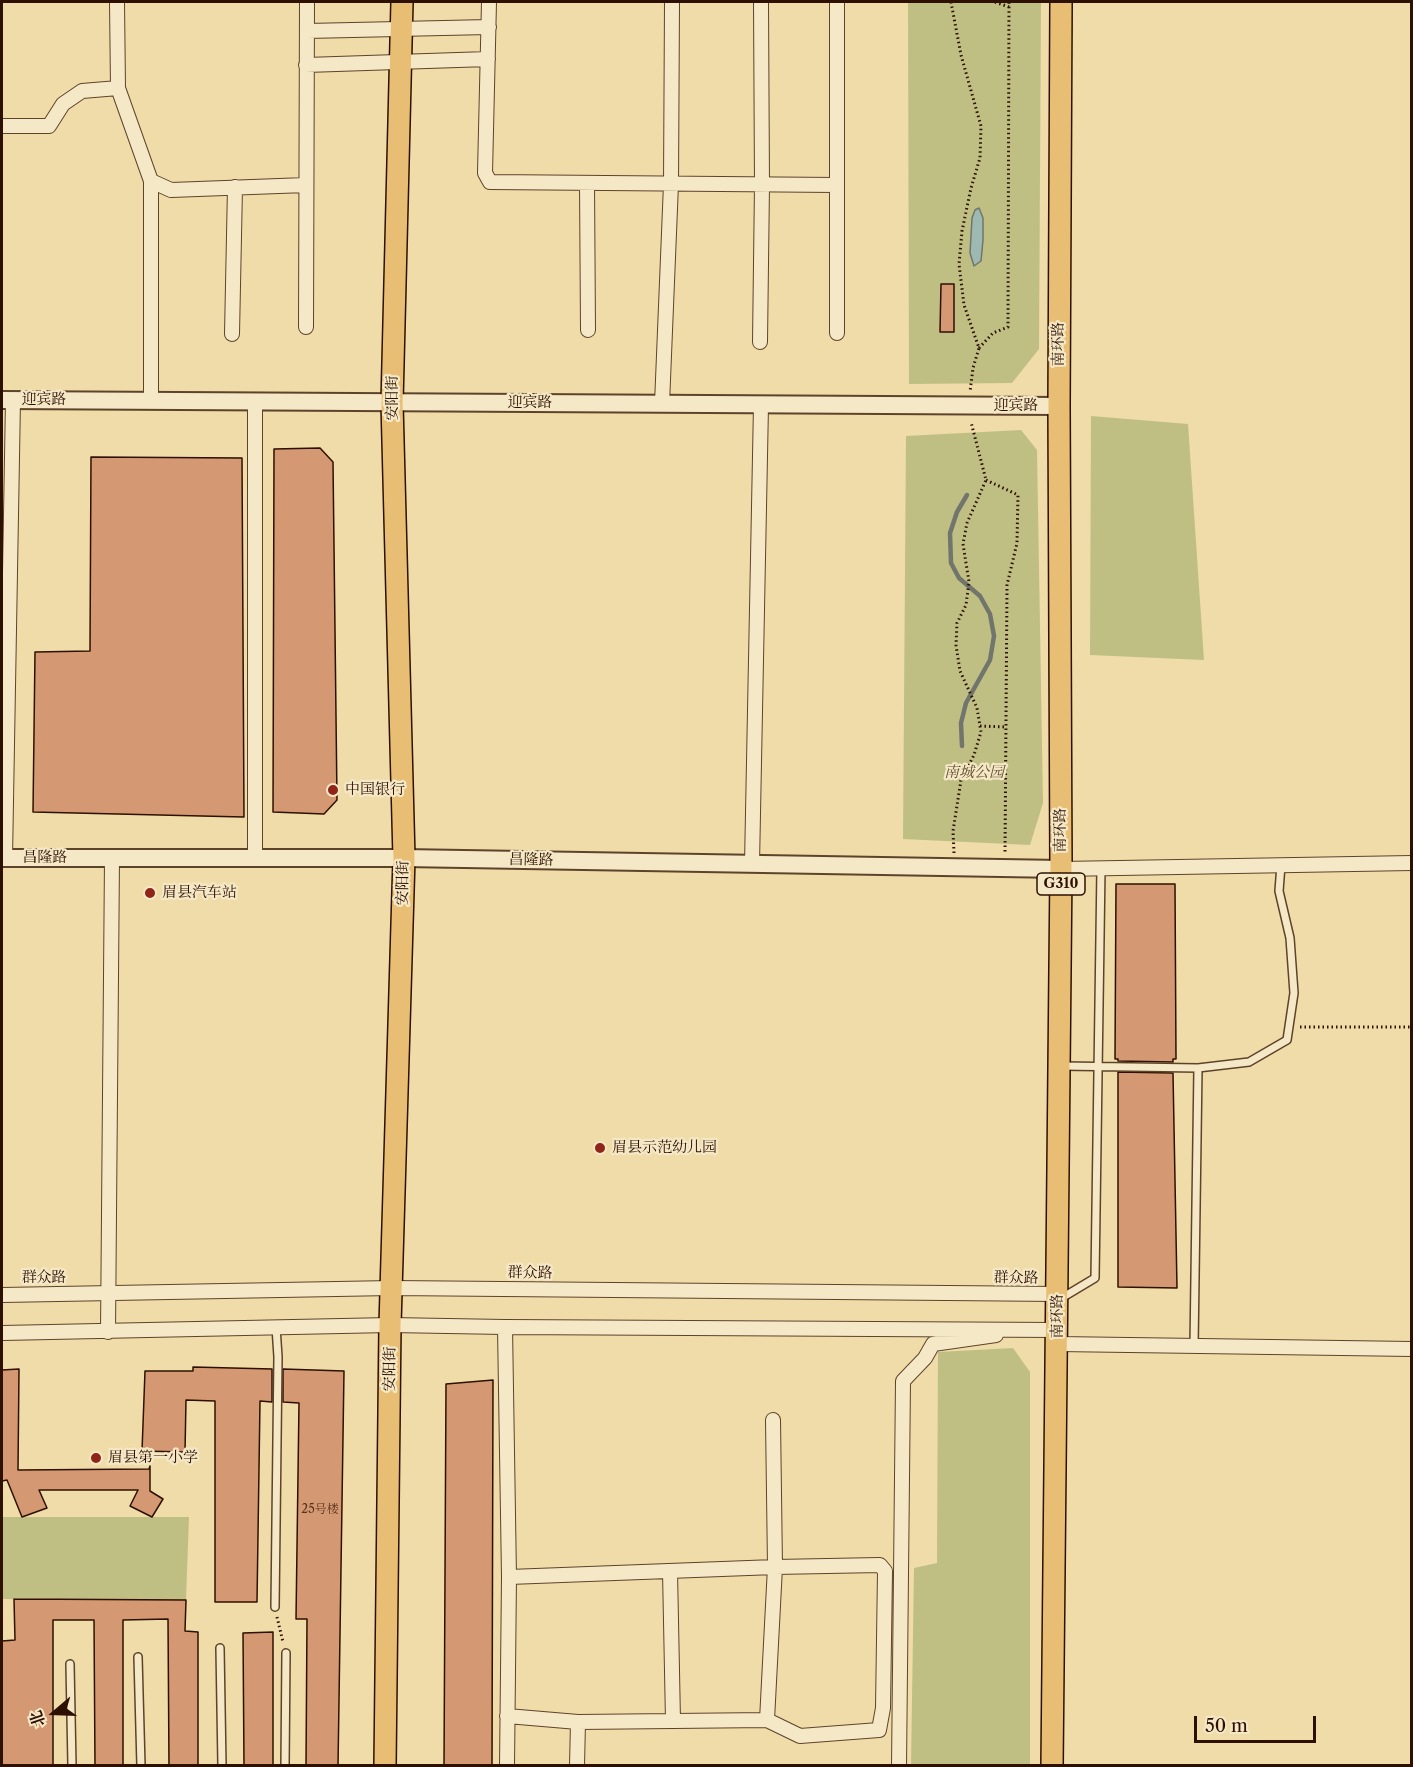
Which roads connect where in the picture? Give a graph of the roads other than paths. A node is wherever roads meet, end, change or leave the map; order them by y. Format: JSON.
{"nodes":[{"id":1,"x":117,"y":2,"type":"edge"},
{"id":2,"x":307,"y":2,"type":"edge"},
{"id":3,"x":402,"y":2,"type":"edge"},
{"id":4,"x":489,"y":2,"type":"edge"},
{"id":5,"x":672,"y":2,"type":"edge"},
{"id":6,"x":761,"y":2,"type":"edge"},
{"id":7,"x":837,"y":2,"type":"edge"},
{"id":8,"x":1061,"y":2,"type":"edge"},
{"id":9,"x":489,"y":27,"type":"junction"},
{"id":10,"x":401,"y":30,"type":"junction"},
{"id":11,"x":306,"y":31,"type":"junction"},
{"id":12,"x":488,"y":58,"type":"junction"},
{"id":13,"x":400,"y":62,"type":"junction"},
{"id":14,"x":306,"y":65,"type":"junction"},
{"id":15,"x":118,"y":88,"type":"junction"},
{"id":16,"x":2,"y":126,"type":"edge"},
{"id":17,"x":151,"y":181,"type":"junction"},
{"id":18,"x":586,"y":183,"type":"junction"},
{"id":19,"x":671,"y":184,"type":"junction"},
{"id":20,"x":306,"y":185,"type":"junction"},
{"id":21,"x":762,"y":185,"type":"junction"},
{"id":22,"x":836,"y":185,"type":"junction"},
{"id":23,"x":234,"y":187,"type":"junction"},
{"id":24,"x":306,"y":327,"type":"dead end"},
{"id":25,"x":588,"y":330,"type":"dead end"},
{"id":26,"x":837,"y":333,"type":"dead end"},
{"id":27,"x":232,"y":334,"type":"dead end"},
{"id":28,"x":760,"y":342,"type":"dead end"},
{"id":29,"x":7,"y":400,"type":"edge"},
{"id":30,"x":151,"y":401,"type":"junction"},
{"id":31,"x":255,"y":402,"type":"junction"},
{"id":32,"x":392,"y":402,"type":"junction"},
{"id":33,"x":662,"y":404,"type":"junction"},
{"id":34,"x":761,"y":405,"type":"junction"},
{"id":35,"x":1059,"y":406,"type":"junction"},
{"id":36,"x":3,"y":858,"type":"edge"},
{"id":37,"x":112,"y":858,"type":"junction"},
{"id":38,"x":255,"y":858,"type":"junction"},
{"id":39,"x":404,"y":858,"type":"junction"},
{"id":40,"x":1412,"y":863,"type":"edge"},
{"id":41,"x":752,"y":864,"type":"junction"},
{"id":42,"x":1281,"y":865,"type":"junction"},
{"id":43,"x":1061,"y":868,"type":"junction"},
{"id":44,"x":1101,"y":868,"type":"junction"},
{"id":45,"x":1060,"y":1066,"type":"junction"},
{"id":46,"x":1098,"y":1066,"type":"junction"},
{"id":47,"x":1198,"y":1068,"type":"junction"},
{"id":48,"x":392,"y":1288,"type":"junction"},
{"id":49,"x":109,"y":1294,"type":"junction"},
{"id":50,"x":2,"y":1295,"type":"edge"},
{"id":51,"x":1058,"y":1297,"type":"junction"},
{"id":52,"x":390,"y":1325,"type":"junction"},
{"id":53,"x":276,"y":1327,"type":"junction"},
{"id":54,"x":505,"y":1328,"type":"junction"},
{"id":55,"x":1005,"y":1328,"type":"junction"},
{"id":56,"x":108,"y":1332,"type":"junction"},
{"id":57,"x":2,"y":1333,"type":"edge"},
{"id":58,"x":1058,"y":1337,"type":"junction"},
{"id":59,"x":1194,"y":1346,"type":"junction"},
{"id":60,"x":1412,"y":1349,"type":"edge"},
{"id":61,"x":773,"y":1420,"type":"dead end"},
{"id":62,"x":775,"y":1567,"type":"junction"},
{"id":63,"x":670,"y":1571,"type":"junction"},
{"id":64,"x":509,"y":1577,"type":"junction"},
{"id":65,"x":274,"y":1607,"type":"road end"},
{"id":66,"x":220,"y":1648,"type":"dead end"},
{"id":67,"x":286,"y":1653,"type":"road end"},
{"id":68,"x":138,"y":1657,"type":"dead end"},
{"id":69,"x":70,"y":1664,"type":"dead end"},
{"id":70,"x":507,"y":1716,"type":"junction"},
{"id":71,"x":767,"y":1720,"type":"junction"},
{"id":72,"x":673,"y":1721,"type":"junction"},
{"id":73,"x":578,"y":1722,"type":"junction"},
{"id":74,"x":72,"y":1766,"type":"edge"},
{"id":75,"x":141,"y":1766,"type":"edge"},
{"id":76,"x":222,"y":1766,"type":"edge"},
{"id":77,"x":285,"y":1766,"type":"edge"},
{"id":78,"x":385,"y":1766,"type":"edge"},
{"id":79,"x":507,"y":1766,"type":"edge"},
{"id":80,"x":577,"y":1766,"type":"edge"},
{"id":81,"x":898,"y":1766,"type":"edge"},
{"id":82,"x":1052,"y":1766,"type":"edge"}],
"edges":[{"from":1,"to":15,"type":"street"},
{"from":2,"to":11,"type":"street"},
{"from":3,"to":10,"type":"main road","name":"安阳街"},
{"from":4,"to":9,"type":"street"},
{"from":5,"to":19,"type":"street"},
{"from":6,"to":21,"type":"street"},
{"from":7,"to":22,"type":"street"},
{"from":8,"to":35,"type":"main road","name":"南环路","number":"G310"},
{"from":9,"to":10,"type":"street"},
{"from":9,"to":12,"type":"street"},
{"from":10,"to":11,"type":"street"},
{"from":10,"to":13,"type":"main road","name":"安阳街"},
{"from":11,"to":14,"type":"street"},
{"from":12,"to":13,"type":"street"},
{"from":12,"to":18,"type":"street"},
{"from":13,"to":14,"type":"street"},
{"from":13,"to":32,"type":"main road","name":"安阳街"},
{"from":14,"to":20,"type":"street"},
{"from":15,"to":16,"type":"street"},
{"from":15,"to":17,"type":"street"},
{"from":17,"to":23,"type":"street"},
{"from":17,"to":30,"type":"street"},
{"from":18,"to":19,"type":"street"},
{"from":18,"to":25,"type":"street"},
{"from":19,"to":21,"type":"street"},
{"from":19,"to":33,"type":"street"},
{"from":20,"to":23,"type":"street"},
{"from":20,"to":24,"type":"street"},
{"from":21,"to":22,"type":"street"},
{"from":21,"to":28,"type":"street"},
{"from":22,"to":26,"type":"street"},
{"from":23,"to":27,"type":"street"},
{"from":29,"to":30,"type":"street","name":"迎宾路"},
{"from":29,"to":36,"type":"street"},
{"from":30,"to":31,"type":"street","name":"迎宾路"},
{"from":31,"to":32,"type":"street","name":"迎宾路"},
{"from":31,"to":38,"type":"street"},
{"from":32,"to":33,"type":"street","name":"迎宾路"},
{"from":32,"to":39,"type":"main road","name":"安阳街"},
{"from":33,"to":34,"type":"street","name":"迎宾路"},
{"from":34,"to":35,"type":"street","name":"迎宾路"},
{"from":34,"to":41,"type":"street"},
{"from":35,"to":43,"type":"main road","name":"南环路","number":"G310"},
{"from":36,"to":37,"type":"street","name":"昌隆路"},
{"from":37,"to":38,"type":"street","name":"昌隆路"},
{"from":37,"to":49,"type":"street"},
{"from":38,"to":39,"type":"street","name":"昌隆路"},
{"from":39,"to":41,"type":"street","name":"昌隆路"},
{"from":39,"to":48,"type":"main road","name":"安阳街"},
{"from":40,"to":42,"type":"street"},
{"from":41,"to":43,"type":"street","name":"昌隆路"},
{"from":42,"to":44,"type":"street"},
{"from":42,"to":47,"type":"lane"},
{"from":43,"to":44,"type":"street"},
{"from":43,"to":45,"type":"main road","name":"南环路","number":"G310"},
{"from":44,"to":46,"type":"lane"},
{"from":45,"to":46,"type":"lane"},
{"from":45,"to":51,"type":"main road","name":"南环路","number":"G310"},
{"from":46,"to":47,"type":"lane"},
{"from":46,"to":51,"type":"lane"},
{"from":47,"to":59,"type":"lane"},
{"from":48,"to":49,"type":"street","name":"群众路"},
{"from":48,"to":51,"type":"street","name":"群众路"},
{"from":48,"to":52,"type":"main road","name":"安阳街"},
{"from":49,"to":50,"type":"street","name":"群众路"},
{"from":49,"to":56,"type":"street"},
{"from":51,"to":58,"type":"main road","name":"南环路","number":"G310"},
{"from":52,"to":53,"type":"street"},
{"from":52,"to":54,"type":"street"},
{"from":52,"to":78,"type":"main road","name":"安阳街"},
{"from":53,"to":56,"type":"street"},
{"from":53,"to":65,"type":"lane"},
{"from":54,"to":55,"type":"street"},
{"from":54,"to":64,"type":"street"},
{"from":55,"to":58,"type":"street"},
{"from":55,"to":81,"type":"street"},
{"from":56,"to":57,"type":"street"},
{"from":58,"to":59,"type":"street"},
{"from":58,"to":82,"type":"main road","name":"南环路","number":"G310"},
{"from":59,"to":60,"type":"street"},
{"from":61,"to":62,"type":"street"},
{"from":62,"to":63,"type":"street"},
{"from":62,"to":71,"type":"street"},
{"from":62,"to":71,"type":"street"},
{"from":63,"to":64,"type":"street"},
{"from":63,"to":72,"type":"street"},
{"from":64,"to":70,"type":"street"},
{"from":66,"to":76,"type":"lane"},
{"from":67,"to":77,"type":"lane"},
{"from":68,"to":75,"type":"lane"},
{"from":69,"to":74,"type":"lane"},
{"from":70,"to":73,"type":"street"},
{"from":70,"to":79,"type":"street"},
{"from":71,"to":72,"type":"street"},
{"from":72,"to":73,"type":"street"},
{"from":73,"to":80,"type":"street"}]}
